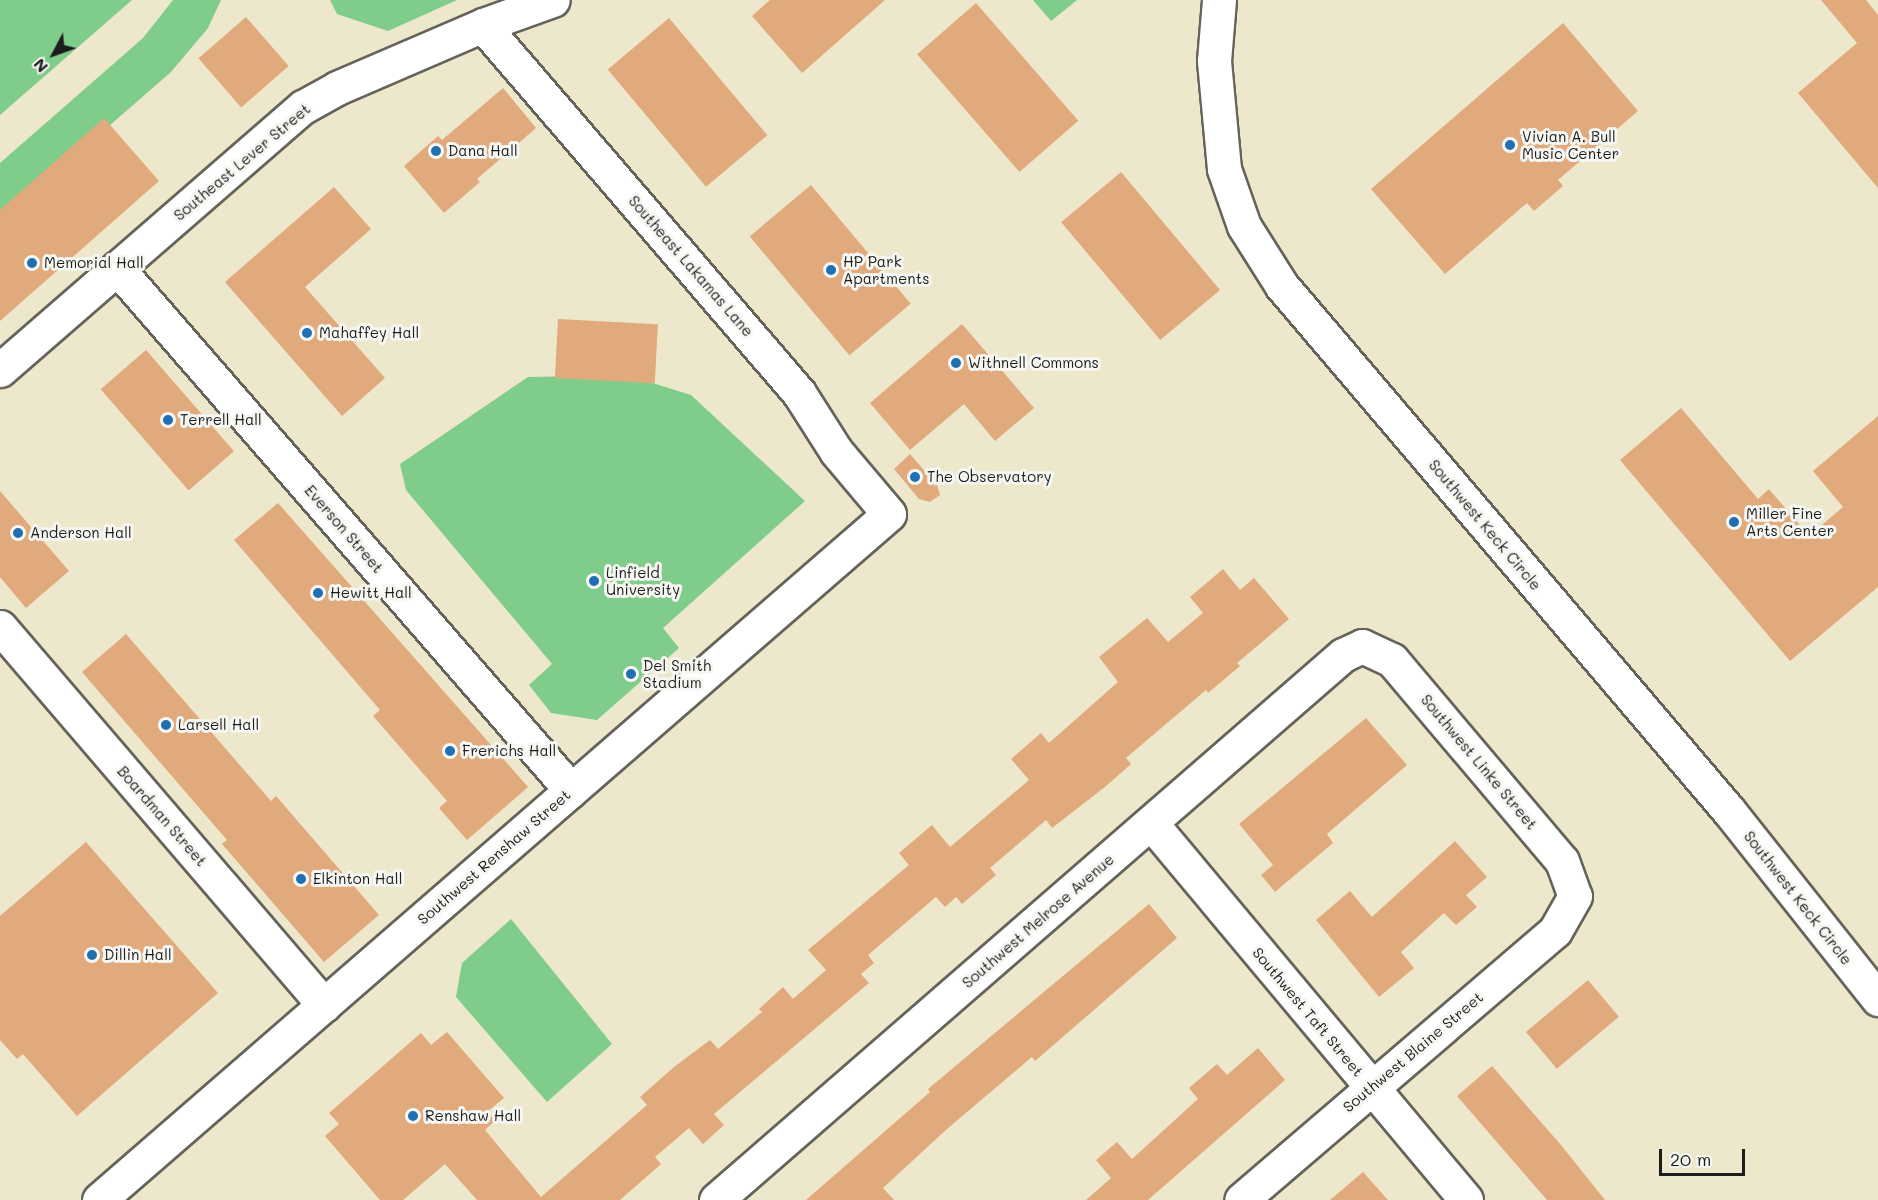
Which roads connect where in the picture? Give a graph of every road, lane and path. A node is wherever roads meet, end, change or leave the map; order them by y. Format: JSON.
{"nodes":[{"id":1,"x":554,"y":0,"type":"edge"},
{"id":2,"x":1219,"y":0,"type":"edge"},
{"id":3,"x":483,"y":25,"type":"junction"},
{"id":4,"x":117,"y":268,"type":"junction"},
{"id":5,"x":0,"y":370,"type":"edge"},
{"id":6,"x":889,"y":514,"type":"joint"},
{"id":7,"x":0,"y":627,"type":"edge"},
{"id":8,"x":1362,"y":646,"type":"joint"},
{"id":9,"x":571,"y":790,"type":"junction"},
{"id":10,"x":1150,"y":823,"type":"junction"},
{"id":11,"x":1575,"y":896,"type":"joint"},
{"id":12,"x":1878,"y":999,"type":"edge"},
{"id":13,"x":324,"y":1005,"type":"junction"},
{"id":14,"x":1371,"y":1087,"type":"junction"},
{"id":15,"x":99,"y":1200,"type":"edge"},
{"id":16,"x":716,"y":1200,"type":"edge"},
{"id":17,"x":1241,"y":1200,"type":"edge"},
{"id":18,"x":1466,"y":1200,"type":"edge"}],
"edges":[{"from":1,"to":3,"type":"street","name":"Southeast Lever Street"},
{"from":2,"to":12,"type":"street","name":"Southwest Keck Circle"},
{"from":3,"to":4,"type":"street","name":"Southeast Lever Street"},
{"from":3,"to":6,"type":"street","name":"Southeast Lakamas Lane"},
{"from":4,"to":5,"type":"street","name":"Southeast Lever Street"},
{"from":4,"to":9,"type":"street","name":"Everson Street"},
{"from":6,"to":9,"type":"street","name":"Southwest Renshaw Street"},
{"from":7,"to":13,"type":"street","name":"Boardman Street"},
{"from":8,"to":10,"type":"street","name":"Southwest Melrose Avenue"},
{"from":8,"to":11,"type":"street","name":"Southwest Linke Street"},
{"from":9,"to":13,"type":"street","name":"Southwest Renshaw Street"},
{"from":10,"to":14,"type":"street","name":"Southwest Taft Street"},
{"from":10,"to":16,"type":"street","name":"Southwest Melrose Avenue"},
{"from":11,"to":14,"type":"street","name":"Southwest Blaine Street"},
{"from":13,"to":15,"type":"street","name":"Southwest Renshaw Street"},
{"from":14,"to":17,"type":"street","name":"Southwest Blaine Street"},
{"from":14,"to":18,"type":"street","name":"Southwest Taft Street"}]}
